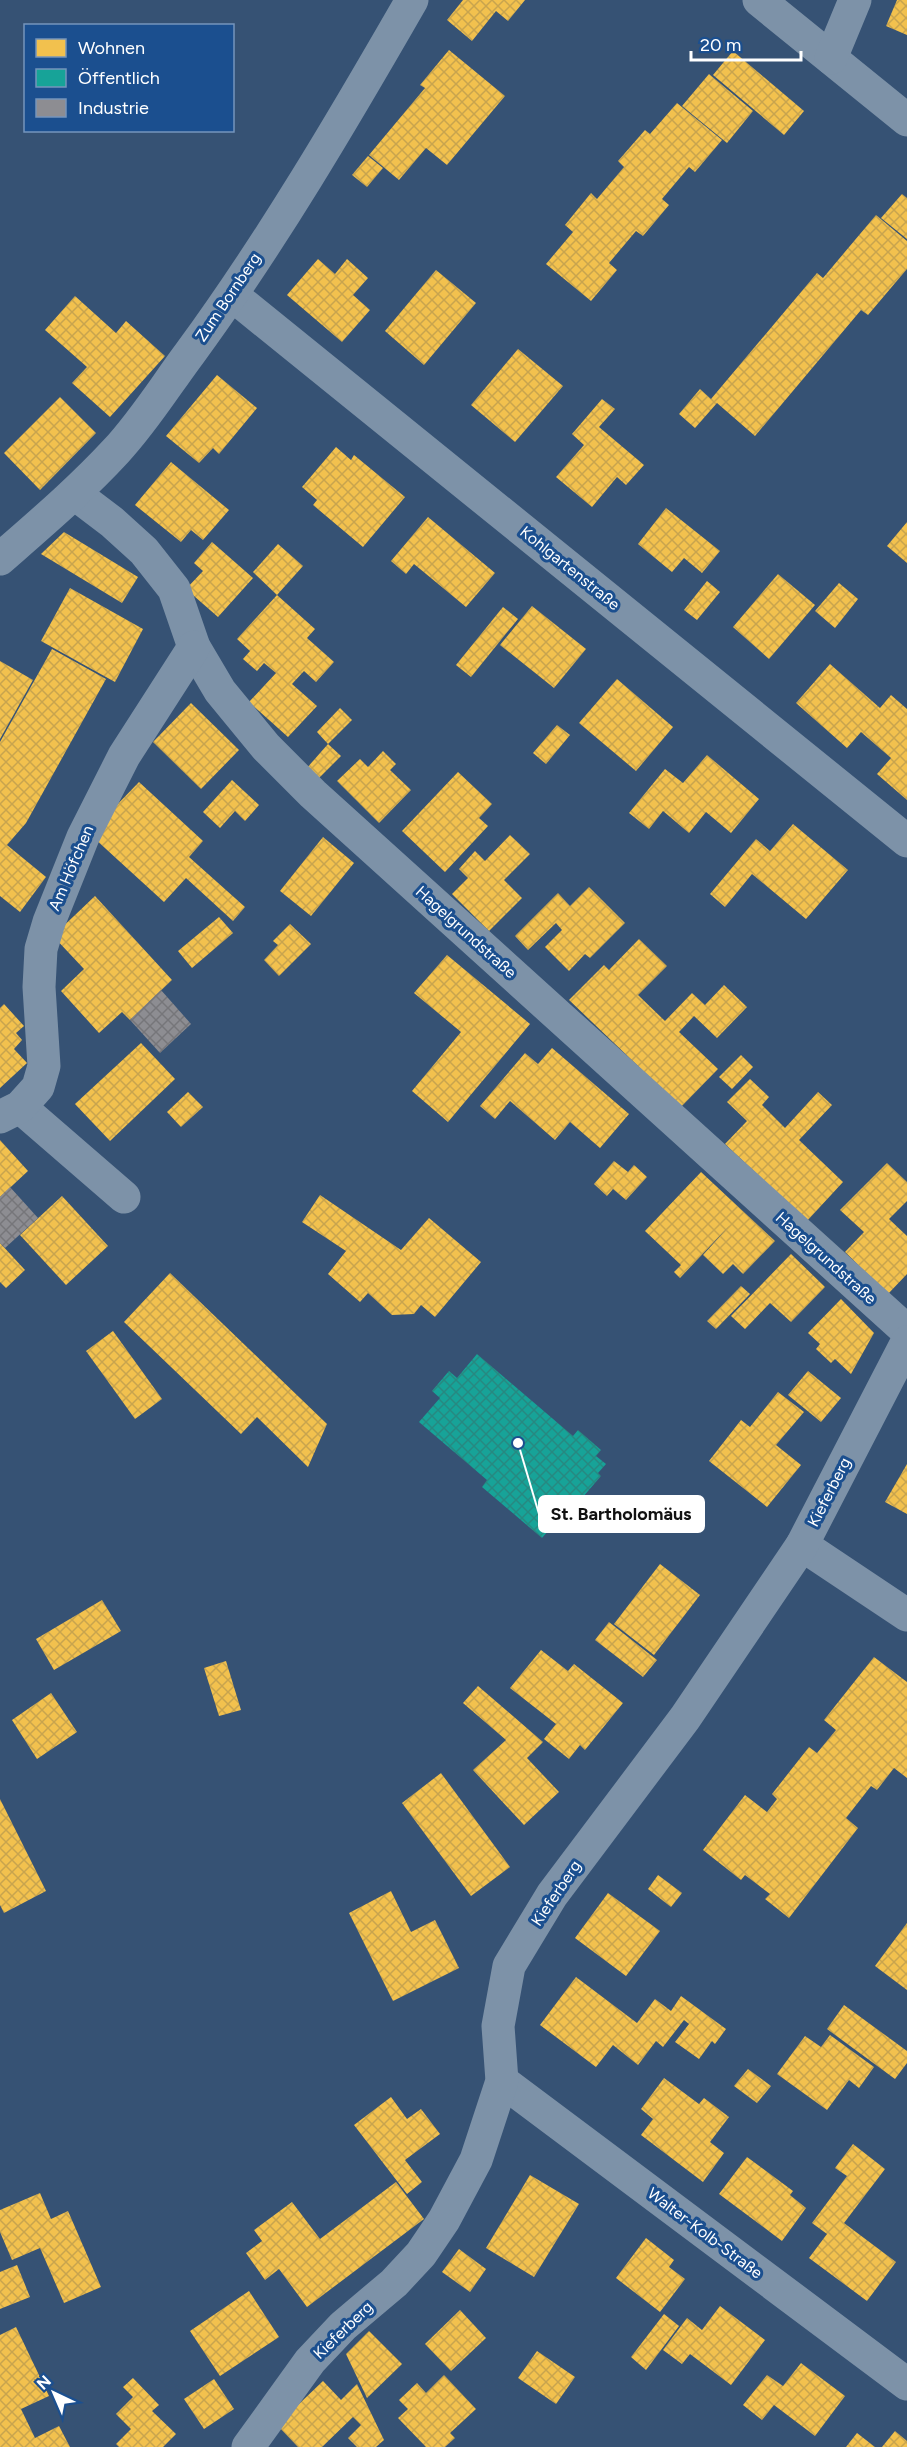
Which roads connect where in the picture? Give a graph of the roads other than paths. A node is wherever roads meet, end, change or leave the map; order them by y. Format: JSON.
{"nodes":[{"id":1,"x":412,"y":0,"type":"edge"},
{"id":2,"x":759,"y":0,"type":"edge"},
{"id":3,"x":855,"y":0,"type":"edge"},
{"id":4,"x":831,"y":58,"type":"junction"},
{"id":5,"x":907,"y":120,"type":"edge"},
{"id":6,"x":232,"y":295,"type":"junction"},
{"id":7,"x":75,"y":494,"type":"junction"},
{"id":8,"x":0,"y":559,"type":"edge"},
{"id":9,"x":194,"y":647,"type":"junction"},
{"id":10,"x":907,"y":841,"type":"edge"},
{"id":11,"x":10,"y":1112,"type":"edge"},
{"id":12,"x":124,"y":1197,"type":"dead end"},
{"id":13,"x":907,"y":1331,"type":"edge"},
{"id":14,"x":907,"y":1342,"type":"edge"},
{"id":15,"x":802,"y":1545,"type":"junction"},
{"id":16,"x":907,"y":1615,"type":"edge"},
{"id":17,"x":502,"y":2081,"type":"junction"},
{"id":18,"x":907,"y":2384,"type":"edge"},
{"id":19,"x":248,"y":2447,"type":"edge"}],
"edges":[{"from":1,"to":6,"type":"street","name":"Zum Bornberg"},
{"from":2,"to":4,"type":"street"},
{"from":3,"to":4,"type":"street"},
{"from":4,"to":5,"type":"street"},
{"from":6,"to":7,"type":"street","name":"Zum Bornberg"},
{"from":6,"to":10,"type":"street","name":"Kohlgartenstraße"},
{"from":7,"to":8,"type":"street","name":"Zum Bornberg"},
{"from":7,"to":9,"type":"street","name":"Hagelgrundstraße"},
{"from":9,"to":11,"type":"street","name":"Am Höfchen"},
{"from":9,"to":13,"type":"street","name":"Hagelgrundstraße"},
{"from":11,"to":12,"type":"street","name":"Am Höfchen"},
{"from":14,"to":15,"type":"street","name":"Kieferberg"},
{"from":15,"to":16,"type":"street"},
{"from":15,"to":17,"type":"street","name":"Kieferberg"},
{"from":17,"to":18,"type":"street","name":"Walter-Kolb-Straße"},
{"from":17,"to":19,"type":"street","name":"Kieferberg"}]}
